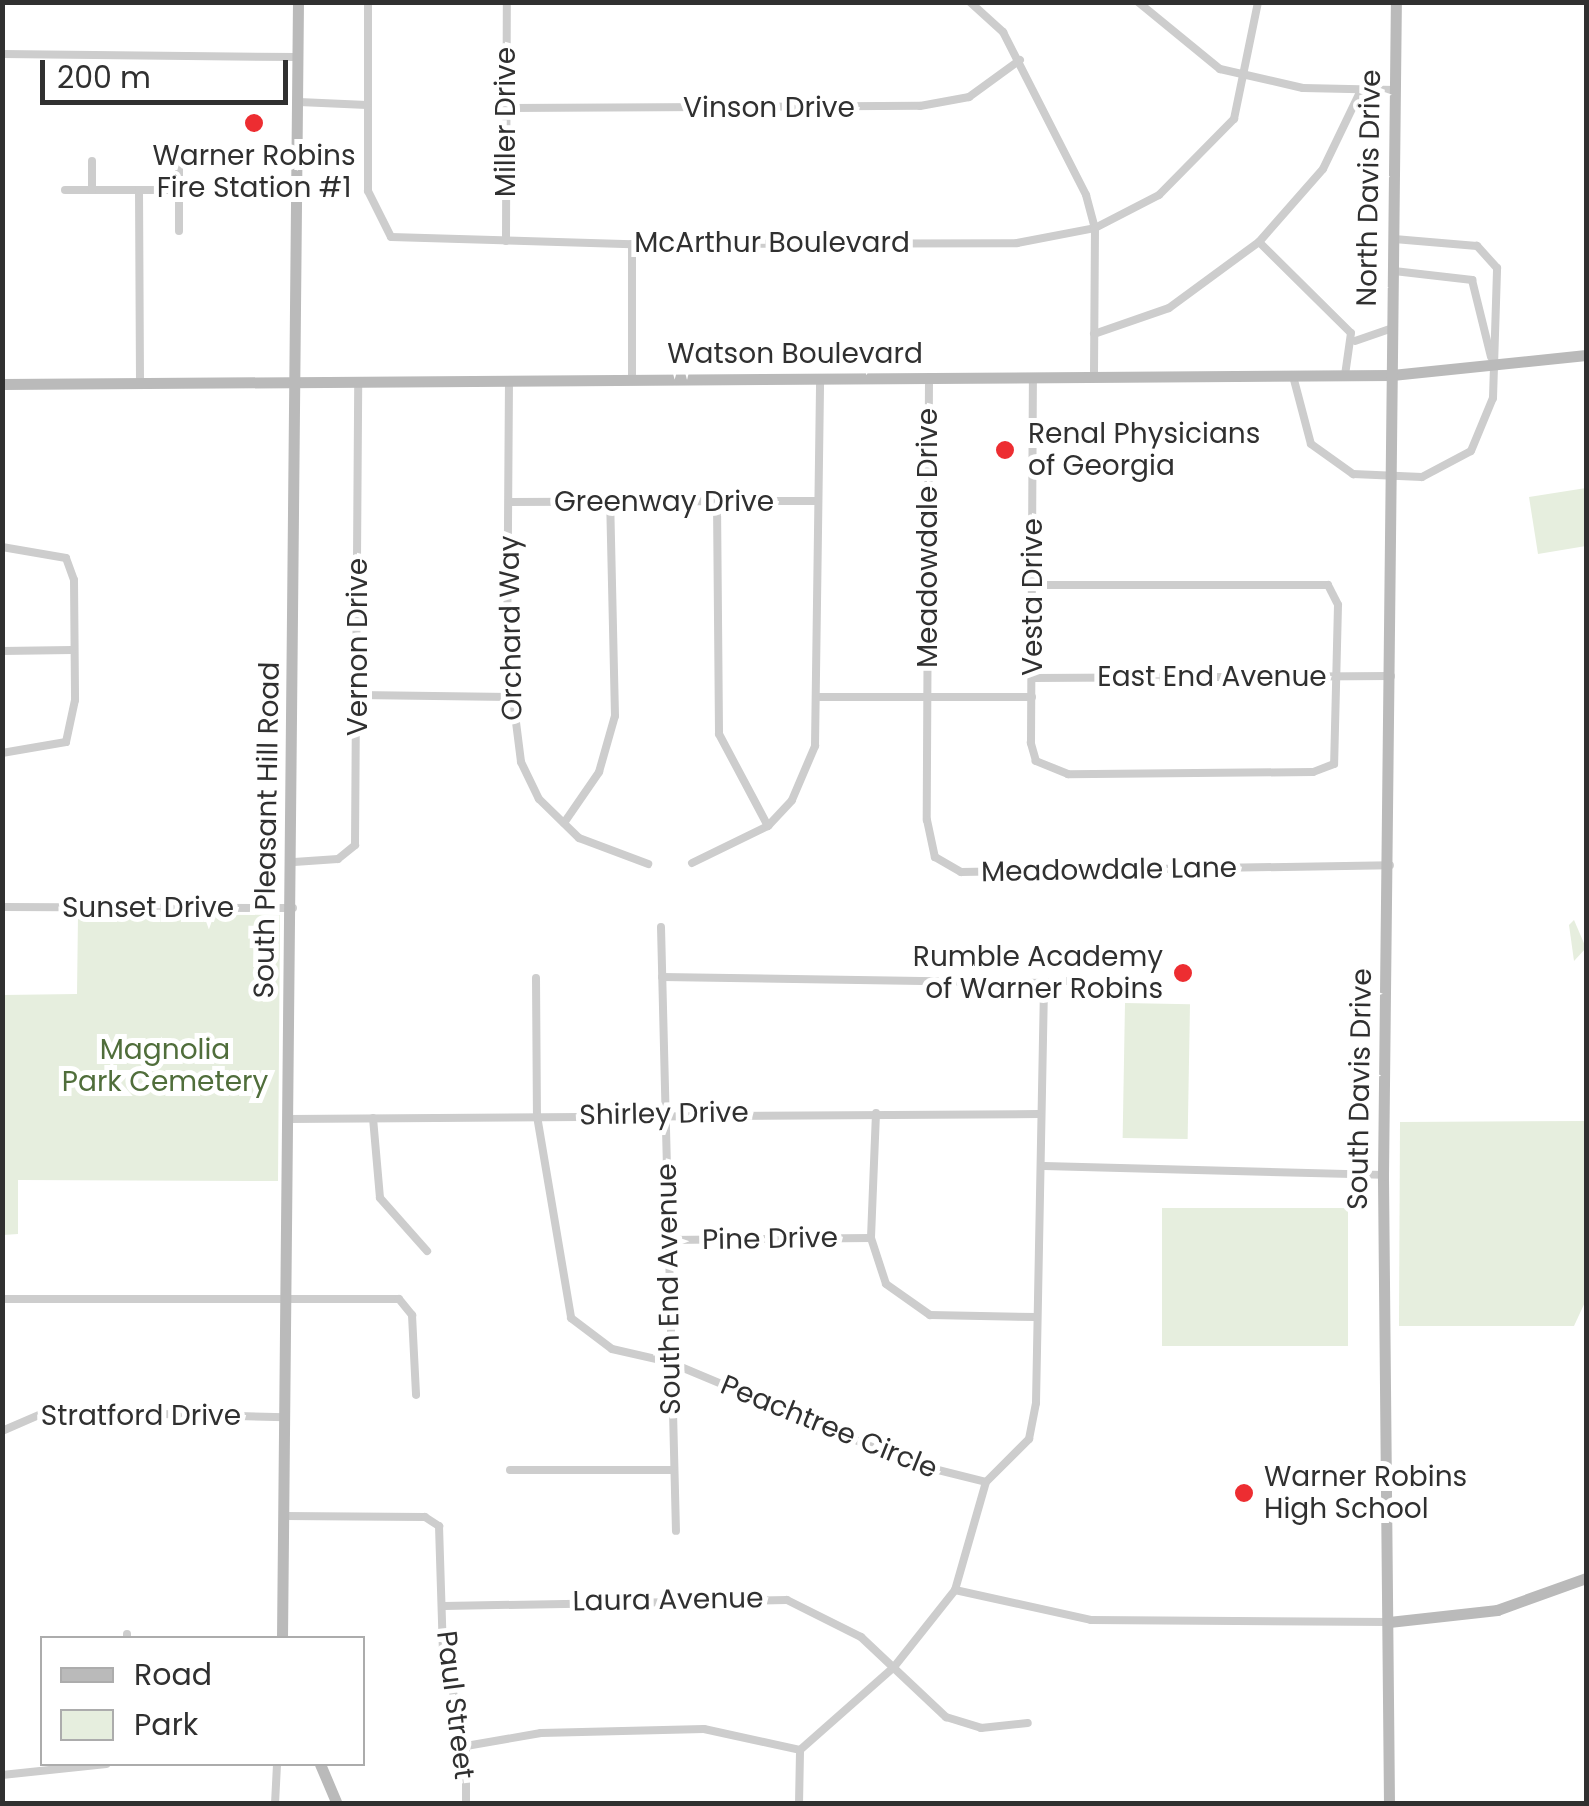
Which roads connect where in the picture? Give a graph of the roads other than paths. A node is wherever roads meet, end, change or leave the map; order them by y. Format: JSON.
{"nodes":[{"id":1,"x":298,"y":2,"type":"edge"},
{"id":2,"x":368,"y":2,"type":"edge"},
{"id":3,"x":507,"y":2,"type":"edge"},
{"id":4,"x":970,"y":2,"type":"edge"},
{"id":5,"x":1138,"y":2,"type":"edge"},
{"id":6,"x":1258,"y":2,"type":"edge"},
{"id":7,"x":1396,"y":2,"type":"edge"},
{"id":8,"x":2,"y":54,"type":"edge"},
{"id":9,"x":298,"y":57,"type":"junction"},
{"id":10,"x":1020,"y":60,"type":"junction"},
{"id":11,"x":1249,"y":78,"type":"junction"},
{"id":12,"x":1361,"y":90,"type":"junction"},
{"id":13,"x":1395,"y":90,"type":"junction"},
{"id":14,"x":299,"y":102,"type":"junction"},
{"id":15,"x":367,"y":104,"type":"junction"},
{"id":16,"x":506,"y":108,"type":"junction"},
{"id":17,"x":179,"y":145,"type":"dead end"},
{"id":18,"x":92,"y":161,"type":"dead end"},
{"id":19,"x":65,"y":190,"type":"dead end"},
{"id":20,"x":92,"y":190,"type":"junction"},
{"id":21,"x":140,"y":190,"type":"junction"},
{"id":22,"x":180,"y":190,"type":"junction"},
{"id":23,"x":1095,"y":228,"type":"junction"},
{"id":24,"x":179,"y":231,"type":"dead end"},
{"id":25,"x":1394,"y":239,"type":"junction"},
{"id":26,"x":506,"y":242,"type":"junction"},
{"id":27,"x":1259,"y":242,"type":"junction"},
{"id":28,"x":632,"y":244,"type":"junction"},
{"id":29,"x":1394,"y":271,"type":"junction"},
{"id":30,"x":1392,"y":328,"type":"junction"},
{"id":31,"x":1094,"y":334,"type":"junction"},
{"id":32,"x":1355,"y":340,"type":"junction"},
{"id":33,"x":1586,"y":355,"type":"edge"},
{"id":34,"x":1492,"y":364,"type":"junction"},
{"id":35,"x":1345,"y":375,"type":"junction"},
{"id":36,"x":1392,"y":375,"type":"junction"},
{"id":37,"x":1293,"y":376,"type":"junction"},
{"id":38,"x":1094,"y":377,"type":"junction"},
{"id":39,"x":820,"y":378,"type":"junction"},
{"id":40,"x":929,"y":378,"type":"junction"},
{"id":41,"x":1033,"y":378,"type":"junction"},
{"id":42,"x":509,"y":380,"type":"junction"},
{"id":43,"x":632,"y":380,"type":"junction"},
{"id":44,"x":296,"y":382,"type":"junction"},
{"id":45,"x":358,"y":382,"type":"junction"},
{"id":46,"x":140,"y":383,"type":"junction"},
{"id":47,"x":2,"y":384,"type":"edge"},
{"id":48,"x":1392,"y":480,"type":"junction"},
{"id":49,"x":818,"y":501,"type":"junction"},
{"id":50,"x":509,"y":502,"type":"junction"},
{"id":51,"x":610,"y":502,"type":"junction"},
{"id":52,"x":717,"y":504,"type":"junction"},
{"id":53,"x":2,"y":547,"type":"edge"},
{"id":54,"x":1032,"y":585,"type":"junction"},
{"id":55,"x":72,"y":650,"type":"junction"},
{"id":56,"x":2,"y":651,"type":"edge"},
{"id":57,"x":1391,"y":676,"type":"junction"},
{"id":58,"x":1338,"y":677,"type":"junction"},
{"id":59,"x":1032,"y":678,"type":"junction"},
{"id":60,"x":358,"y":695,"type":"junction"},
{"id":61,"x":510,"y":697,"type":"junction"},
{"id":62,"x":928,"y":697,"type":"junction"},
{"id":63,"x":1032,"y":697,"type":"junction"},
{"id":64,"x":820,"y":698,"type":"junction"},
{"id":65,"x":2,"y":752,"type":"edge"},
{"id":66,"x":564,"y":822,"type":"junction"},
{"id":67,"x":768,"y":826,"type":"junction"},
{"id":68,"x":294,"y":862,"type":"junction"},
{"id":69,"x":648,"y":864,"type":"dead end"},
{"id":70,"x":692,"y":864,"type":"dead end"},
{"id":71,"x":1390,"y":865,"type":"junction"},
{"id":72,"x":2,"y":907,"type":"edge"},
{"id":73,"x":292,"y":908,"type":"junction"},
{"id":74,"x":661,"y":927,"type":"dead end"},
{"id":75,"x":536,"y":978,"type":"dead end"},
{"id":76,"x":662,"y":978,"type":"junction"},
{"id":77,"x":1081,"y":980,"type":"dead end"},
{"id":78,"x":1044,"y":983,"type":"junction"},
{"id":79,"x":665,"y":1113,"type":"junction"},
{"id":80,"x":876,"y":1114,"type":"junction"},
{"id":81,"x":1039,"y":1114,"type":"junction"},
{"id":82,"x":537,"y":1116,"type":"junction"},
{"id":83,"x":288,"y":1118,"type":"junction"},
{"id":84,"x":373,"y":1118,"type":"junction"},
{"id":85,"x":1044,"y":1166,"type":"junction"},
{"id":86,"x":1384,"y":1175,"type":"junction"},
{"id":87,"x":871,"y":1238,"type":"junction"},
{"id":88,"x":670,"y":1240,"type":"junction"},
{"id":89,"x":427,"y":1251,"type":"dead end"},
{"id":90,"x":2,"y":1299,"type":"edge"},
{"id":91,"x":285,"y":1302,"type":"junction"},
{"id":92,"x":1036,"y":1317,"type":"junction"},
{"id":93,"x":669,"y":1362,"type":"junction"},
{"id":94,"x":416,"y":1395,"type":"dead end"},
{"id":95,"x":285,"y":1418,"type":"junction"},
{"id":96,"x":2,"y":1431,"type":"edge"},
{"id":97,"x":510,"y":1470,"type":"dead end"},
{"id":98,"x":673,"y":1470,"type":"junction"},
{"id":99,"x":986,"y":1482,"type":"junction"},
{"id":100,"x":284,"y":1516,"type":"junction"},
{"id":101,"x":676,"y":1530,"type":"dead end"},
{"id":102,"x":1586,"y":1578,"type":"edge"},
{"id":103,"x":955,"y":1590,"type":"junction"},
{"id":104,"x":444,"y":1606,"type":"junction"},
{"id":105,"x":1389,"y":1622,"type":"junction"},
{"id":106,"x":281,"y":1636,"type":"edge"},
{"id":107,"x":894,"y":1668,"type":"junction"},
{"id":108,"x":1028,"y":1723,"type":"dead end"},
{"id":109,"x":466,"y":1746,"type":"junction"},
{"id":110,"x":800,"y":1750,"type":"junction"},
{"id":111,"x":87,"y":1766,"type":"edge"},
{"id":112,"x":277,"y":1766,"type":"edge"},
{"id":113,"x":321,"y":1766,"type":"edge"},
{"id":114,"x":2,"y":1775,"type":"edge"},
{"id":115,"x":275,"y":1804,"type":"edge"},
{"id":116,"x":337,"y":1804,"type":"edge"},
{"id":117,"x":466,"y":1804,"type":"edge"},
{"id":118,"x":800,"y":1804,"type":"edge"},
{"id":119,"x":1389,"y":1804,"type":"edge"}],
"edges":[{"from":1,"to":9,"type":"street","name":"South Pleasant Hill Road"},
{"from":2,"to":15,"type":"street","name":"McArthur Boulevard"},
{"from":3,"to":16,"type":"street","name":"Miller Drive"},
{"from":4,"to":10,"type":"street"},
{"from":5,"to":11,"type":"street"},
{"from":6,"to":11,"type":"street","name":"McArthur Boulevard"},
{"from":7,"to":13,"type":"street","name":"North Davis Drive"},
{"from":8,"to":9,"type":"street"},
{"from":9,"to":14,"type":"street","name":"South Pleasant Hill Road"},
{"from":10,"to":16,"type":"street","name":"Vinson Drive"},
{"from":10,"to":23,"type":"street"},
{"from":11,"to":12,"type":"street"},
{"from":11,"to":23,"type":"street","name":"McArthur Boulevard"},
{"from":12,"to":13,"type":"street"},
{"from":12,"to":27,"type":"street"},
{"from":13,"to":25,"type":"street","name":"North Davis Drive"},
{"from":14,"to":15,"type":"street"},
{"from":14,"to":44,"type":"street","name":"South Pleasant Hill Road"},
{"from":15,"to":26,"type":"street","name":"McArthur Boulevard"},
{"from":16,"to":26,"type":"street","name":"Miller Drive"},
{"from":17,"to":22,"type":"street"},
{"from":18,"to":20,"type":"street"},
{"from":19,"to":20,"type":"street"},
{"from":20,"to":21,"type":"street"},
{"from":21,"to":22,"type":"street"},
{"from":21,"to":46,"type":"street"},
{"from":22,"to":24,"type":"street"},
{"from":23,"to":28,"type":"street","name":"McArthur Boulevard"},
{"from":23,"to":31,"type":"street"},
{"from":25,"to":29,"type":"street","name":"North Davis Drive"},
{"from":25,"to":34,"type":"street"},
{"from":26,"to":28,"type":"street","name":"McArthur Boulevard"},
{"from":27,"to":31,"type":"street"},
{"from":27,"to":32,"type":"street"},
{"from":28,"to":43,"type":"street"},
{"from":29,"to":30,"type":"street","name":"North Davis Drive"},
{"from":29,"to":34,"type":"street"},
{"from":30,"to":32,"type":"street"},
{"from":30,"to":36,"type":"street","name":"North Davis Drive"},
{"from":31,"to":38,"type":"street"},
{"from":32,"to":35,"type":"street"},
{"from":33,"to":34,"type":"street","name":"Watson Boulevard"},
{"from":34,"to":36,"type":"street","name":"Watson Boulevard"},
{"from":34,"to":48,"type":"street"},
{"from":35,"to":36,"type":"street","name":"Watson Boulevard"},
{"from":35,"to":37,"type":"street","name":"Watson Boulevard"},
{"from":36,"to":48,"type":"street","name":"South Davis Drive"},
{"from":37,"to":38,"type":"street","name":"Watson Boulevard"},
{"from":37,"to":48,"type":"street"},
{"from":38,"to":41,"type":"street","name":"Watson Boulevard"},
{"from":39,"to":40,"type":"street","name":"Watson Boulevard"},
{"from":39,"to":43,"type":"street","name":"Watson Boulevard"},
{"from":39,"to":49,"type":"street"},
{"from":40,"to":41,"type":"street","name":"Watson Boulevard"},
{"from":40,"to":62,"type":"street","name":"Meadowdale Drive"},
{"from":41,"to":54,"type":"street","name":"Vesta Drive"},
{"from":42,"to":43,"type":"street","name":"Watson Boulevard"},
{"from":42,"to":45,"type":"street","name":"Watson Boulevard"},
{"from":42,"to":50,"type":"street","name":"Orchard Way"},
{"from":44,"to":45,"type":"street","name":"Watson Boulevard"},
{"from":44,"to":46,"type":"street","name":"Watson Boulevard"},
{"from":44,"to":68,"type":"street","name":"South Pleasant Hill Road"},
{"from":45,"to":60,"type":"street","name":"Vernon Drive"},
{"from":46,"to":47,"type":"street","name":"Watson Boulevard"},
{"from":48,"to":57,"type":"street","name":"South Davis Drive"},
{"from":49,"to":52,"type":"street","name":"Greenway Drive"},
{"from":49,"to":64,"type":"street"},
{"from":50,"to":51,"type":"street","name":"Greenway Drive"},
{"from":50,"to":61,"type":"street","name":"Orchard Way"},
{"from":51,"to":52,"type":"street","name":"Greenway Drive"},
{"from":51,"to":66,"type":"street"},
{"from":52,"to":67,"type":"street"},
{"from":53,"to":55,"type":"street"},
{"from":54,"to":58,"type":"street"},
{"from":54,"to":59,"type":"street","name":"Vesta Drive"},
{"from":55,"to":56,"type":"street"},
{"from":55,"to":65,"type":"street"},
{"from":57,"to":58,"type":"street","name":"East End Avenue"},
{"from":57,"to":71,"type":"street","name":"South Davis Drive"},
{"from":58,"to":59,"type":"street","name":"East End Avenue"},
{"from":58,"to":63,"type":"street","name":"Vesta Drive"},
{"from":59,"to":63,"type":"street","name":"Vesta Drive"},
{"from":60,"to":61,"type":"street"},
{"from":60,"to":68,"type":"street","name":"Vernon Drive"},
{"from":61,"to":66,"type":"street","name":"Orchard Way"},
{"from":62,"to":63,"type":"street"},
{"from":62,"to":64,"type":"street"},
{"from":62,"to":71,"type":"street","name":"Meadowdale Lane"},
{"from":64,"to":67,"type":"street"},
{"from":66,"to":69,"type":"street","name":"Orchard Way"},
{"from":67,"to":70,"type":"street"},
{"from":68,"to":73,"type":"street","name":"South Pleasant Hill Road"},
{"from":71,"to":86,"type":"street","name":"South Davis Drive"},
{"from":72,"to":73,"type":"street","name":"Sunset Drive"},
{"from":73,"to":83,"type":"street","name":"South Pleasant Hill Road"},
{"from":74,"to":76,"type":"street","name":"South End Avenue"},
{"from":75,"to":82,"type":"street","name":"Peachtree Circle"},
{"from":76,"to":78,"type":"street"},
{"from":76,"to":79,"type":"street","name":"South End Avenue"},
{"from":77,"to":78,"type":"street"},
{"from":78,"to":81,"type":"street"},
{"from":79,"to":80,"type":"street","name":"Shirley Drive"},
{"from":79,"to":82,"type":"street","name":"Shirley Drive"},
{"from":79,"to":88,"type":"street","name":"South End Avenue"},
{"from":80,"to":81,"type":"street","name":"Shirley Drive"},
{"from":80,"to":87,"type":"street"},
{"from":81,"to":85,"type":"street"},
{"from":82,"to":84,"type":"street","name":"Shirley Drive"},
{"from":82,"to":93,"type":"street","name":"Peachtree Circle"},
{"from":83,"to":84,"type":"street","name":"Shirley Drive"},
{"from":83,"to":91,"type":"street","name":"South Pleasant Hill Road"},
{"from":84,"to":89,"type":"street"},
{"from":85,"to":86,"type":"street"},
{"from":85,"to":92,"type":"street"},
{"from":86,"to":105,"type":"street","name":"South Davis Drive"},
{"from":87,"to":88,"type":"street","name":"Pine Drive"},
{"from":87,"to":92,"type":"street"},
{"from":88,"to":93,"type":"street","name":"South End Avenue"},
{"from":90,"to":91,"type":"street"},
{"from":91,"to":94,"type":"street"},
{"from":91,"to":95,"type":"street","name":"South Pleasant Hill Road"},
{"from":92,"to":99,"type":"street"},
{"from":93,"to":98,"type":"street","name":"South End Avenue"},
{"from":93,"to":99,"type":"street","name":"Peachtree Circle"},
{"from":95,"to":96,"type":"street","name":"Stratford Drive"},
{"from":95,"to":100,"type":"street","name":"South Pleasant Hill Road"},
{"from":97,"to":98,"type":"street"},
{"from":98,"to":101,"type":"street","name":"South End Avenue"},
{"from":99,"to":103,"type":"street"},
{"from":100,"to":104,"type":"street","name":"Paul Street"},
{"from":100,"to":106,"type":"street","name":"South Pleasant Hill Road"},
{"from":102,"to":105,"type":"street"},
{"from":103,"to":105,"type":"street"},
{"from":103,"to":107,"type":"street"},
{"from":104,"to":107,"type":"street","name":"Laura Avenue"},
{"from":104,"to":109,"type":"street","name":"Paul Street"},
{"from":105,"to":119,"type":"street","name":"South Davis Drive"},
{"from":107,"to":108,"type":"street","name":"Laura Avenue"},
{"from":107,"to":110,"type":"street"},
{"from":109,"to":110,"type":"street"},
{"from":109,"to":117,"type":"street","name":"Paul Street"},
{"from":110,"to":118,"type":"street"},
{"from":111,"to":114,"type":"street"},
{"from":112,"to":115,"type":"street"},
{"from":113,"to":116,"type":"street"}]}
